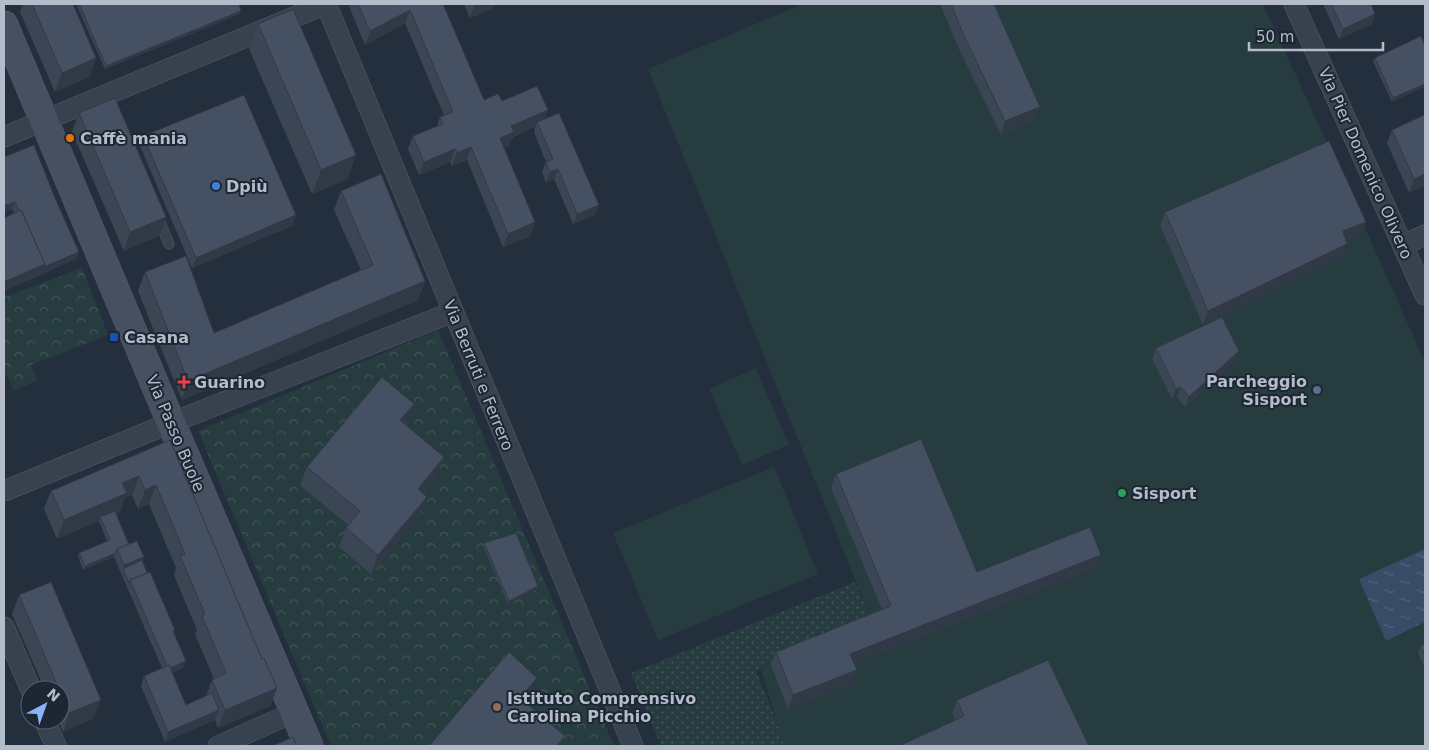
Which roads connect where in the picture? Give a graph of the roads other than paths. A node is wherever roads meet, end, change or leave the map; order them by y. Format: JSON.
{"nodes":[{"id":1,"x":326,"y":4,"type":"edge"},
{"id":2,"x":1294,"y":4,"type":"edge"},
{"id":3,"x":4,"y":25,"type":"edge"},
{"id":4,"x":44,"y":120,"type":"junction"},
{"id":5,"x":4,"y":137,"type":"edge"},
{"id":6,"x":154,"y":209,"type":"edge"},
{"id":7,"x":1425,"y":235,"type":"edge"},
{"id":8,"x":169,"y":244,"type":"dead end"},
{"id":9,"x":1403,"y":244,"type":"junction"},
{"id":10,"x":1425,"y":294,"type":"edge"},
{"id":11,"x":453,"y":312,"type":"junction"},
{"id":12,"x":171,"y":423,"type":"junction"},
{"id":13,"x":4,"y":491,"type":"edge"},
{"id":14,"x":4,"y":627,"type":"edge"},
{"id":15,"x":27,"y":680,"type":"edge"},
{"id":16,"x":295,"y":712,"type":"junction"},
{"id":17,"x":49,"y":730,"type":"edge"},
{"id":18,"x":56,"y":746,"type":"edge"},
{"id":19,"x":218,"y":746,"type":"edge"},
{"id":20,"x":309,"y":746,"type":"edge"},
{"id":21,"x":633,"y":746,"type":"edge"}],
"edges":[{"from":1,"to":4,"type":"street"},
{"from":1,"to":11,"type":"street","name":"Via Berruti e Ferrero"},
{"from":2,"to":9,"type":"street","name":"Via Pier Domenico Olivero"},
{"from":3,"to":4,"type":"street","name":"Via Passo Buole"},
{"from":4,"to":5,"type":"street"},
{"from":4,"to":12,"type":"street","name":"Via Passo Buole"},
{"from":6,"to":8,"type":"lane"},
{"from":7,"to":9,"type":"street"},
{"from":9,"to":10,"type":"street","name":"Via Pier Domenico Olivero"},
{"from":11,"to":12,"type":"street"},
{"from":11,"to":21,"type":"street","name":"Via Berruti e Ferrero"},
{"from":12,"to":13,"type":"street"},
{"from":12,"to":16,"type":"street","name":"Via Passo Buole"},
{"from":14,"to":15,"type":"street"},
{"from":16,"to":19,"type":"street"},
{"from":16,"to":20,"type":"street","name":"Via Passo Buole"},
{"from":17,"to":18,"type":"street"}]}
